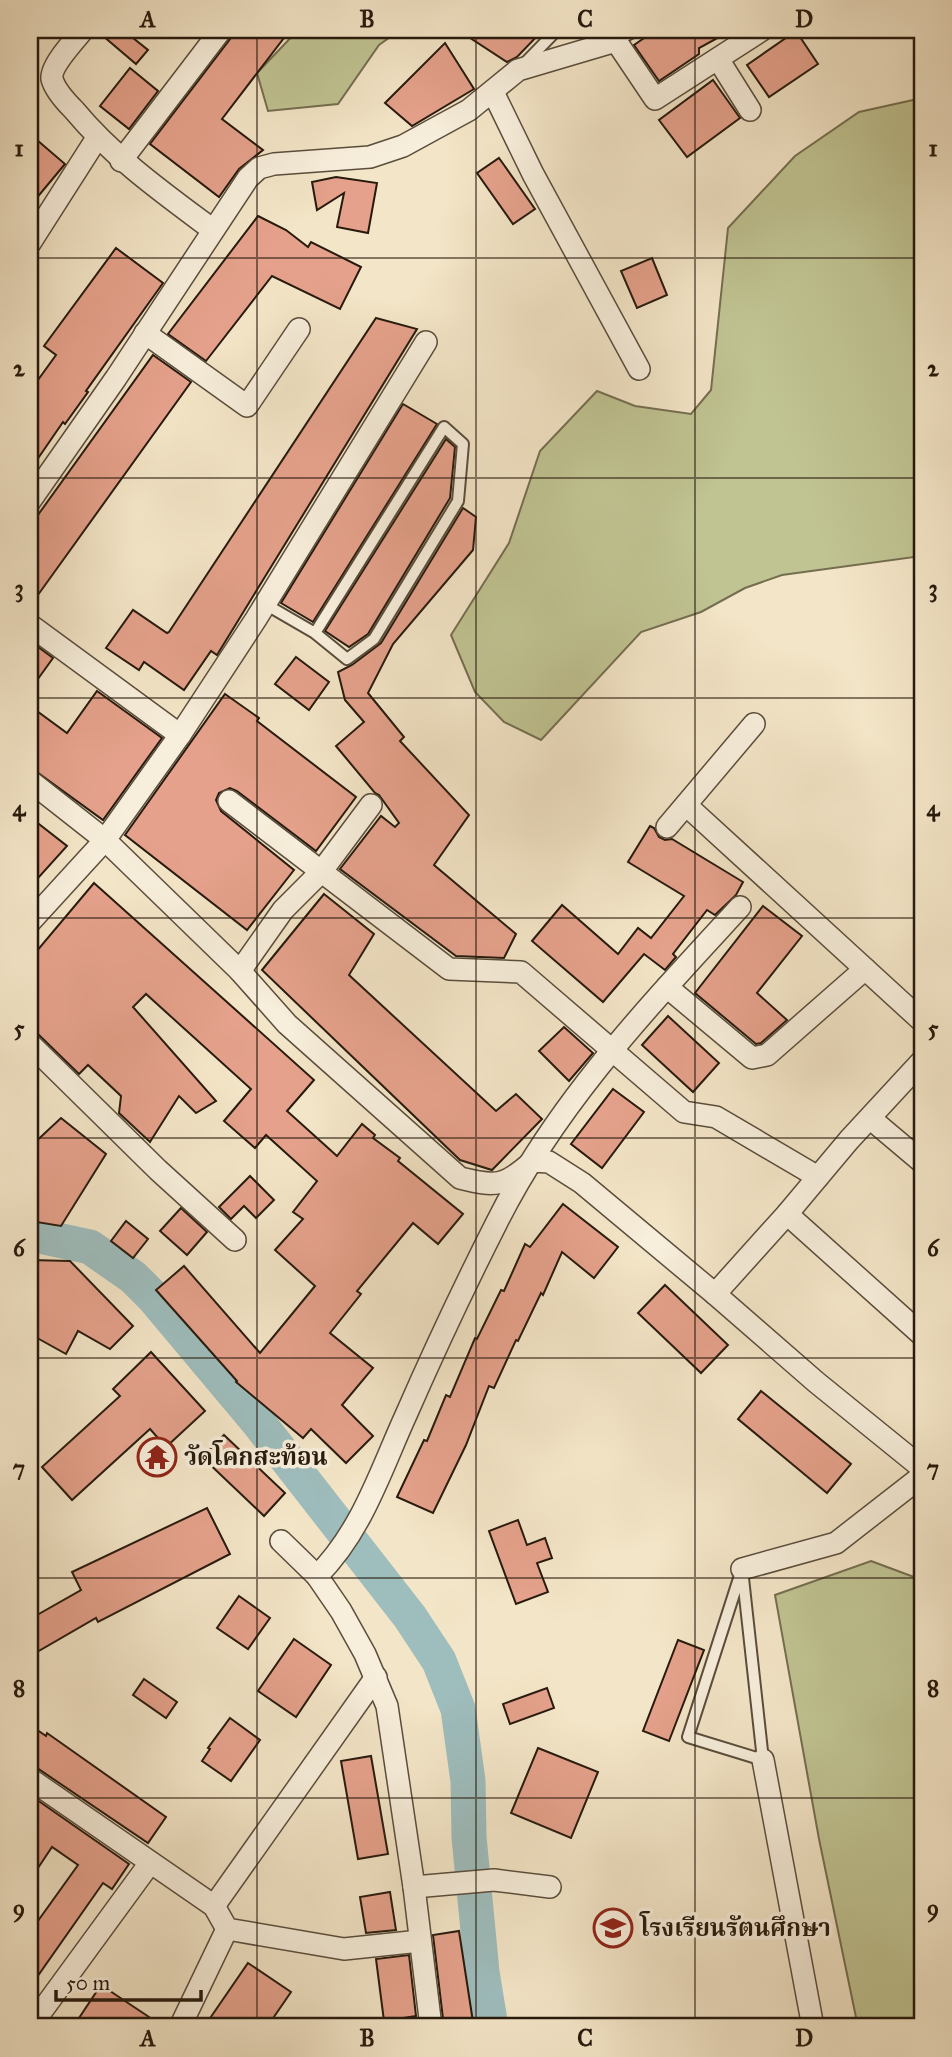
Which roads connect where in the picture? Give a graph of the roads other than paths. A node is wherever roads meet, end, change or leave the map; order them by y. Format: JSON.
{"nodes":[{"id":1,"x":83,"y":30,"type":"edge"},
{"id":2,"x":221,"y":30,"type":"edge"},
{"id":3,"x":557,"y":30,"type":"edge"},
{"id":4,"x":636,"y":30,"type":"edge"},
{"id":5,"x":762,"y":30,"type":"edge"},
{"id":6,"x":616,"y":41,"type":"junction"},
{"id":7,"x":718,"y":58,"type":"junction"},
{"id":8,"x":518,"y":70,"type":"junction"},
{"id":9,"x":493,"y":92,"type":"junction"},
{"id":10,"x":750,"y":110,"type":"dead end"},
{"id":11,"x":97,"y":138,"type":"junction"},
{"id":12,"x":121,"y":161,"type":"junction"},
{"id":13,"x":213,"y":230,"type":"junction"},
{"id":14,"x":30,"y":243,"type":"edge"},
{"id":15,"x":299,"y":329,"type":"dead end"},
{"id":16,"x":145,"y":333,"type":"junction"},
{"id":17,"x":426,"y":342,"type":"dead end"},
{"id":18,"x":639,"y":369,"type":"dead end"},
{"id":19,"x":30,"y":501,"type":"edge"},
{"id":20,"x":265,"y":604,"type":"junction"},
{"id":21,"x":30,"y":625,"type":"edge"},
{"id":22,"x":315,"y":634,"type":"junction"},
{"id":23,"x":754,"y":724,"type":"dead end"},
{"id":24,"x":180,"y":734,"type":"junction"},
{"id":25,"x":30,"y":781,"type":"edge"},
{"id":26,"x":229,"y":801,"type":"dead end"},
{"id":27,"x":370,"y":805,"type":"dead end"},
{"id":28,"x":685,"y":805,"type":"junction"},
{"id":29,"x":667,"y":827,"type":"dead end"},
{"id":30,"x":105,"y":840,"type":"junction"},
{"id":31,"x":321,"y":872,"type":"junction"},
{"id":32,"x":740,"y":907,"type":"dead end"},
{"id":33,"x":30,"y":922,"type":"edge"},
{"id":34,"x":865,"y":969,"type":"junction"},
{"id":35,"x":240,"y":971,"type":"junction"},
{"id":36,"x":667,"y":987,"type":"junction"},
{"id":37,"x":922,"y":1021,"type":"edge"},
{"id":38,"x":30,"y":1044,"type":"edge"},
{"id":39,"x":612,"y":1049,"type":"junction"},
{"id":40,"x":922,"y":1061,"type":"edge"},
{"id":41,"x":871,"y":1119,"type":"junction"},
{"id":42,"x":533,"y":1161,"type":"junction"},
{"id":43,"x":922,"y":1162,"type":"edge"},
{"id":44,"x":818,"y":1177,"type":"junction"},
{"id":45,"x":787,"y":1214,"type":"junction"},
{"id":46,"x":235,"y":1240,"type":"dead end"},
{"id":47,"x":715,"y":1294,"type":"junction"},
{"id":48,"x":922,"y":1335,"type":"edge"},
{"id":49,"x":922,"y":1468,"type":"edge"},
{"id":50,"x":922,"y":1476,"type":"edge"},
{"id":51,"x":281,"y":1541,"type":"dead end"},
{"id":52,"x":742,"y":1569,"type":"junction"},
{"id":53,"x":317,"y":1576,"type":"junction"},
{"id":54,"x":376,"y":1677,"type":"junction"},
{"id":55,"x":763,"y":1760,"type":"junction"},
{"id":56,"x":30,"y":1779,"type":"edge"},
{"id":57,"x":150,"y":1863,"type":"junction"},
{"id":58,"x":422,"y":1886,"type":"junction"},
{"id":59,"x":550,"y":1887,"type":"dead end"},
{"id":60,"x":214,"y":1906,"type":"junction"},
{"id":61,"x":228,"y":1929,"type":"junction"},
{"id":62,"x":421,"y":1941,"type":"junction"},
{"id":63,"x":30,"y":2027,"type":"edge"},
{"id":64,"x":180,"y":2027,"type":"edge"},
{"id":65,"x":431,"y":2027,"type":"edge"},
{"id":66,"x":813,"y":2027,"type":"edge"}],
"edges":[{"from":1,"to":11,"type":"street"},
{"from":2,"to":12,"type":"street"},
{"from":3,"to":8,"type":"lane"},
{"from":4,"to":6,"type":"lane"},
{"from":5,"to":7,"type":"street"},
{"from":6,"to":7,"type":"street"},
{"from":6,"to":8,"type":"street"},
{"from":7,"to":10,"type":"street"},
{"from":8,"to":9,"type":"street"},
{"from":9,"to":13,"type":"street"},
{"from":9,"to":18,"type":"street"},
{"from":11,"to":12,"type":"street"},
{"from":11,"to":14,"type":"street"},
{"from":12,"to":13,"type":"street"},
{"from":13,"to":16,"type":"street"},
{"from":15,"to":16,"type":"street"},
{"from":16,"to":19,"type":"street"},
{"from":17,"to":20,"type":"street"},
{"from":20,"to":22,"type":"lane"},
{"from":20,"to":24,"type":"street"},
{"from":21,"to":24,"type":"street"},
{"from":22,"to":22,"type":"lane"},
{"from":23,"to":28,"type":"street"},
{"from":24,"to":30,"type":"street"},
{"from":25,"to":30,"type":"street"},
{"from":26,"to":31,"type":"street"},
{"from":27,"to":31,"type":"street"},
{"from":28,"to":29,"type":"street"},
{"from":28,"to":34,"type":"street"},
{"from":30,"to":33,"type":"street"},
{"from":30,"to":35,"type":"street"},
{"from":31,"to":35,"type":"street"},
{"from":31,"to":39,"type":"street"},
{"from":32,"to":36,"type":"street"},
{"from":34,"to":36,"type":"street"},
{"from":34,"to":37,"type":"street"},
{"from":35,"to":42,"type":"street"},
{"from":36,"to":39,"type":"street"},
{"from":38,"to":46,"type":"street"},
{"from":39,"to":42,"type":"street"},
{"from":39,"to":44,"type":"street"},
{"from":40,"to":41,"type":"street"},
{"from":41,"to":43,"type":"street"},
{"from":41,"to":44,"type":"street"},
{"from":42,"to":47,"type":"street"},
{"from":42,"to":53,"type":"street"},
{"from":44,"to":45,"type":"street"},
{"from":45,"to":47,"type":"street"},
{"from":45,"to":48,"type":"street"},
{"from":47,"to":49,"type":"street"},
{"from":50,"to":52,"type":"street"},
{"from":51,"to":53,"type":"street"},
{"from":52,"to":55,"type":"lane"},
{"from":52,"to":55,"type":"lane"},
{"from":53,"to":54,"type":"street"},
{"from":54,"to":58,"type":"street"},
{"from":54,"to":60,"type":"street"},
{"from":55,"to":66,"type":"street"},
{"from":56,"to":57,"type":"street"},
{"from":57,"to":60,"type":"street"},
{"from":57,"to":63,"type":"street"},
{"from":58,"to":59,"type":"street"},
{"from":58,"to":62,"type":"street"},
{"from":60,"to":61,"type":"street"},
{"from":61,"to":62,"type":"street"},
{"from":61,"to":64,"type":"street"},
{"from":62,"to":65,"type":"street"}]}
